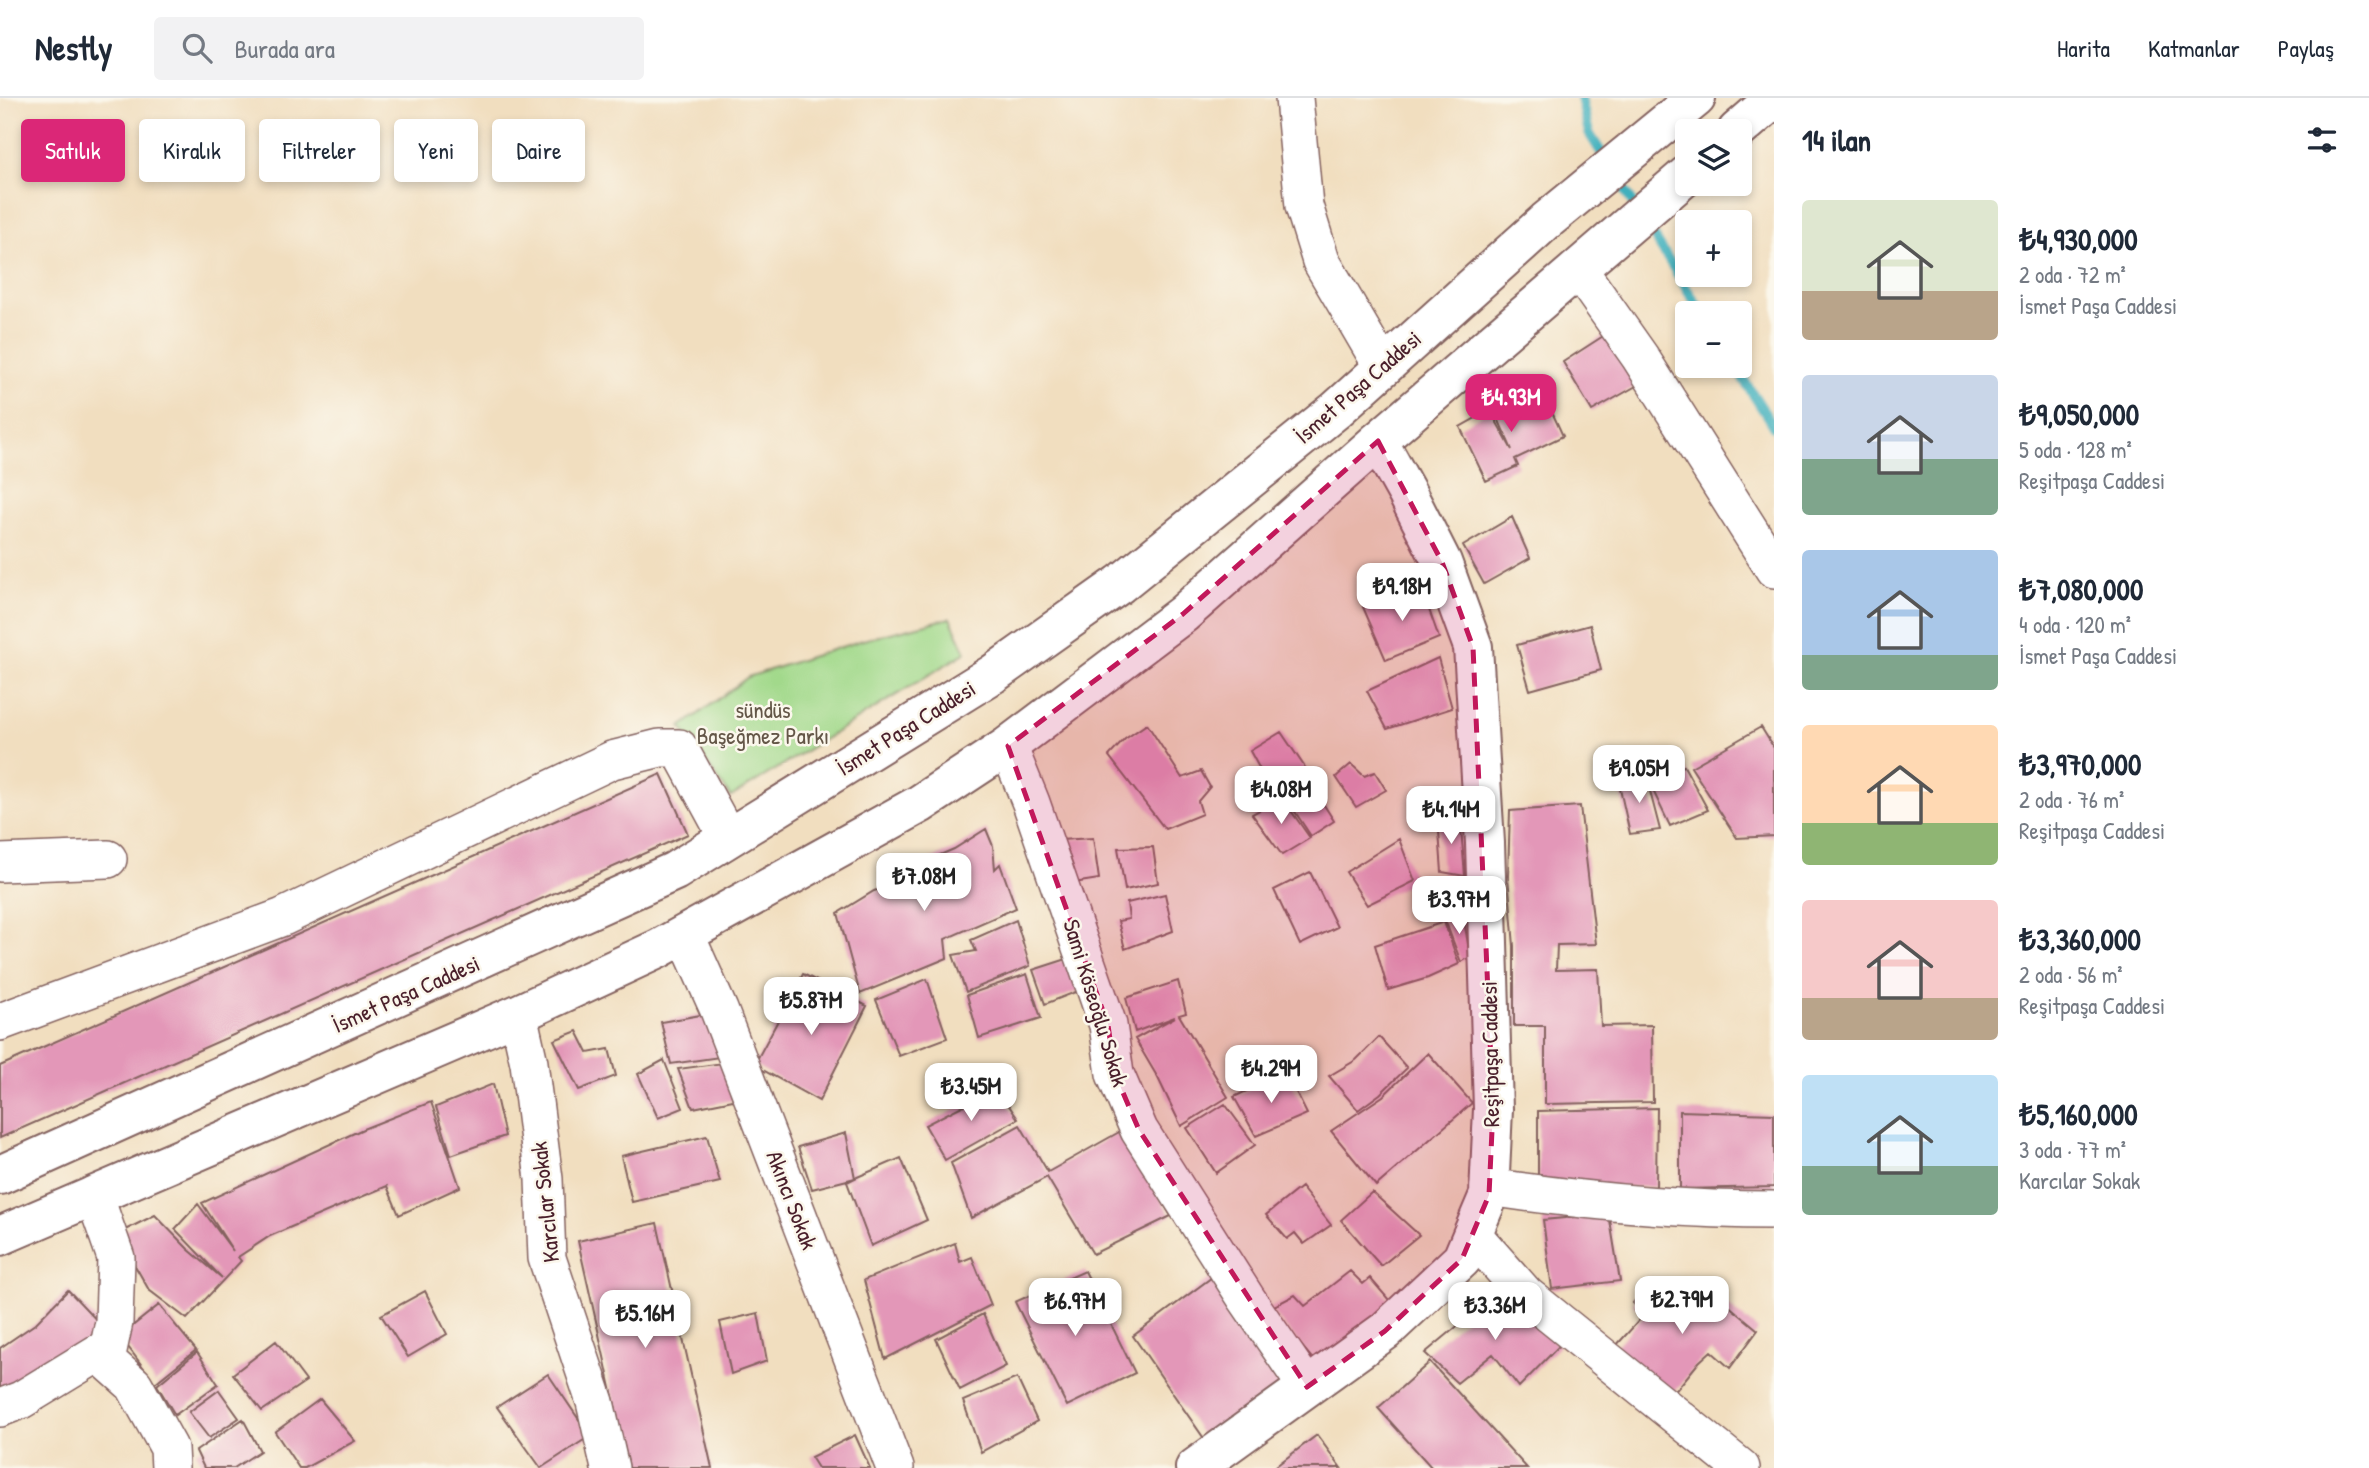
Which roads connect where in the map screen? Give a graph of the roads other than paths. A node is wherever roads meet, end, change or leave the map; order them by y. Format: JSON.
{"nodes":[{"id":1,"x":1294,"y":98,"type":"edge"},
{"id":2,"x":1696,"y":98,"type":"edge"},
{"id":3,"x":1772,"y":101,"type":"edge"},
{"id":4,"x":1751,"y":119,"type":"edge"},
{"id":5,"x":1675,"y":185,"type":"edge"},
{"id":6,"x":1583,"y":265,"type":"junction"},
{"id":7,"x":1383,"y":367,"type":"junction"},
{"id":8,"x":1378,"y":441,"type":"junction"},
{"id":9,"x":1774,"y":569,"type":"edge"},
{"id":10,"x":1008,"y":746,"type":"junction"},
{"id":11,"x":728,"y":838,"type":"junction"},
{"id":12,"x":108,"y":859,"type":"dead end"},
{"id":13,"x":0,"y":863,"type":"edge"},
{"id":14,"x":685,"y":934,"type":"junction"},
{"id":15,"x":518,"y":1014,"type":"junction"},
{"id":16,"x":0,"y":1022,"type":"edge"},
{"id":17,"x":0,"y":1175,"type":"edge"},
{"id":18,"x":1489,"y":1187,"type":"junction"},
{"id":19,"x":94,"y":1195,"type":"junction"},
{"id":20,"x":1774,"y":1210,"type":"edge"},
{"id":21,"x":1472,"y":1234,"type":"junction"},
{"id":22,"x":0,"y":1236,"type":"edge"},
{"id":23,"x":106,"y":1360,"type":"junction"},
{"id":24,"x":1307,"y":1387,"type":"junction"},
{"id":25,"x":0,"y":1408,"type":"edge"},
{"id":26,"x":170,"y":1468,"type":"edge"},
{"id":27,"x":610,"y":1468,"type":"edge"},
{"id":28,"x":895,"y":1468,"type":"edge"},
{"id":29,"x":1195,"y":1468,"type":"edge"},
{"id":30,"x":1741,"y":1468,"type":"edge"}],
"edges":[{"from":1,"to":7,"type":"street"},
{"from":2,"to":7,"type":"main road","name":"İsmet Paşa Caddesi"},
{"from":3,"to":4,"type":"main road"},
{"from":5,"to":6,"type":"main road"},
{"from":6,"to":8,"type":"main road"},
{"from":6,"to":9,"type":"street"},
{"from":7,"to":11,"type":"main road","name":"İsmet Paşa Caddesi"},
{"from":8,"to":10,"type":"main road"},
{"from":8,"to":18,"type":"main road","name":"Reşitpaşa Caddesi"},
{"from":10,"to":14,"type":"main road"},
{"from":10,"to":24,"type":"street","name":"Sami Köseoğlu Sokak"},
{"from":11,"to":16,"type":"street"},
{"from":11,"to":17,"type":"main road","name":"İsmet Paşa Caddesi"},
{"from":12,"to":13,"type":"street"},
{"from":14,"to":15,"type":"main road"},
{"from":14,"to":28,"type":"street","name":"Akıncı Sokak"},
{"from":15,"to":19,"type":"main road"},
{"from":15,"to":27,"type":"street","name":"Karcılar Sokak"},
{"from":18,"to":20,"type":"street"},
{"from":18,"to":21,"type":"main road","name":"Reşitpaşa Caddesi"},
{"from":19,"to":22,"type":"main road"},
{"from":19,"to":23,"type":"street"},
{"from":21,"to":24,"type":"main road","name":"Reşitpaşa Caddesi"},
{"from":21,"to":30,"type":"street"},
{"from":23,"to":25,"type":"street"},
{"from":23,"to":26,"type":"street"},
{"from":24,"to":29,"type":"main road","name":"Reşitpaşa Caddesi"}]}
